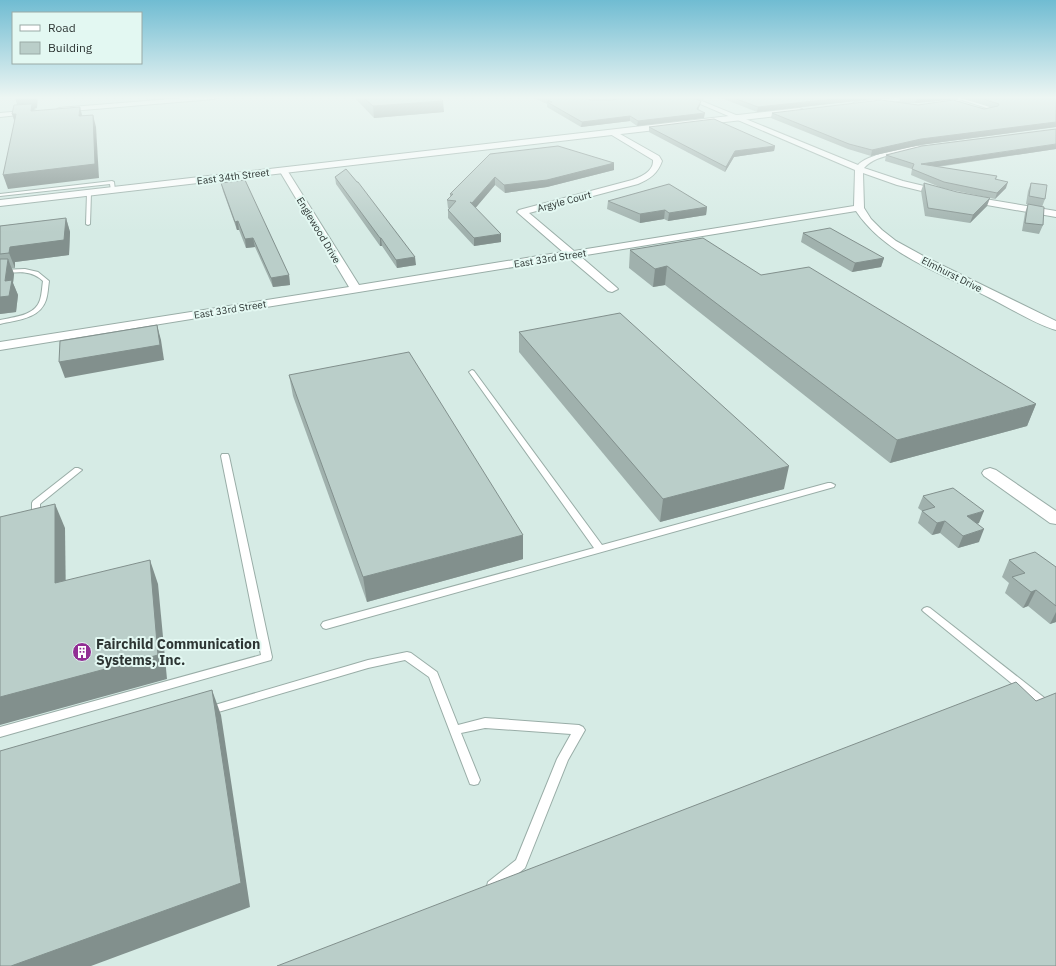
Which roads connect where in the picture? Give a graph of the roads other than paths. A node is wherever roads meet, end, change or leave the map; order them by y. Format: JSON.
{"nodes":[{"id":1,"x":525,"y":142,"type":"edge"},
{"id":2,"x":630,"y":142,"type":"edge"},
{"id":3,"x":795,"y":142,"type":"edge"},
{"id":4,"x":937,"y":146,"type":"edge"},
{"id":5,"x":859,"y":169,"type":"junction"},
{"id":6,"x":283,"y":170,"type":"junction"},
{"id":7,"x":113,"y":190,"type":"junction"},
{"id":8,"x":89,"y":192,"type":"junction"},
{"id":9,"x":0,"y":195,"type":"edge"},
{"id":10,"x":950,"y":195,"type":"edge"},
{"id":11,"x":961,"y":198,"type":"edge"},
{"id":12,"x":0,"y":203,"type":"edge"},
{"id":13,"x":859,"y":208,"type":"junction"},
{"id":14,"x":1056,"y":214,"type":"edge"},
{"id":15,"x":88,"y":224,"type":"dead end"},
{"id":16,"x":572,"y":255,"type":"junction"},
{"id":17,"x":0,"y":272,"type":"edge"},
{"id":18,"x":356,"y":289,"type":"junction"},
{"id":19,"x":612,"y":289,"type":"dead end"},
{"id":20,"x":0,"y":322,"type":"edge"},
{"id":21,"x":1056,"y":326,"type":"edge"},
{"id":22,"x":0,"y":346,"type":"edge"},
{"id":23,"x":472,"y":372,"type":"dead end"},
{"id":24,"x":225,"y":456,"type":"dead end"},
{"id":25,"x":78,"y":470,"type":"dead end"},
{"id":26,"x":990,"y":473,"type":"dead end"},
{"id":27,"x":831,"y":485,"type":"dead end"},
{"id":28,"x":1056,"y":519,"type":"edge"},
{"id":29,"x":36,"y":530,"type":"edge"},
{"id":30,"x":600,"y":549,"type":"junction"},
{"id":31,"x":927,"y":610,"type":"dead end"},
{"id":32,"x":326,"y":625,"type":"dead end"},
{"id":33,"x":199,"y":713,"type":"edge"},
{"id":34,"x":1056,"y":713,"type":"edge"},
{"id":35,"x":455,"y":730,"type":"junction"},
{"id":36,"x":0,"y":732,"type":"edge"},
{"id":37,"x":474,"y":780,"type":"dead end"},
{"id":38,"x":480,"y":894,"type":"edge"}],
"edges":[{"from":1,"to":6,"type":"street","name":"East 34th Street"},
{"from":2,"to":16,"type":"street","name":"Argyle Court"},
{"from":3,"to":5,"type":"street"},
{"from":4,"to":5,"type":"street"},
{"from":5,"to":10,"type":"street"},
{"from":5,"to":13,"type":"street"},
{"from":6,"to":7,"type":"street","name":"East 34th Street"},
{"from":6,"to":18,"type":"street","name":"Englewood Drive"},
{"from":7,"to":8,"type":"street","name":"East 34th Street"},
{"from":7,"to":9,"type":"lane"},
{"from":8,"to":12,"type":"street","name":"East 34th Street"},
{"from":8,"to":15,"type":"lane"},
{"from":11,"to":14,"type":"street"},
{"from":13,"to":16,"type":"street","name":"East 33rd Street"},
{"from":13,"to":21,"type":"street","name":"Elmhurst Drive"},
{"from":16,"to":18,"type":"street","name":"East 33rd Street"},
{"from":16,"to":19,"type":"street","name":"Argyle Court"},
{"from":17,"to":20,"type":"lane"},
{"from":18,"to":22,"type":"street","name":"East 33rd Street"},
{"from":23,"to":30,"type":"lane"},
{"from":24,"to":36,"type":"lane"},
{"from":25,"to":29,"type":"lane"},
{"from":26,"to":28,"type":"street"},
{"from":27,"to":30,"type":"lane"},
{"from":30,"to":32,"type":"lane"},
{"from":31,"to":34,"type":"lane"},
{"from":33,"to":35,"type":"lane"},
{"from":35,"to":37,"type":"lane"},
{"from":35,"to":38,"type":"lane"}]}
